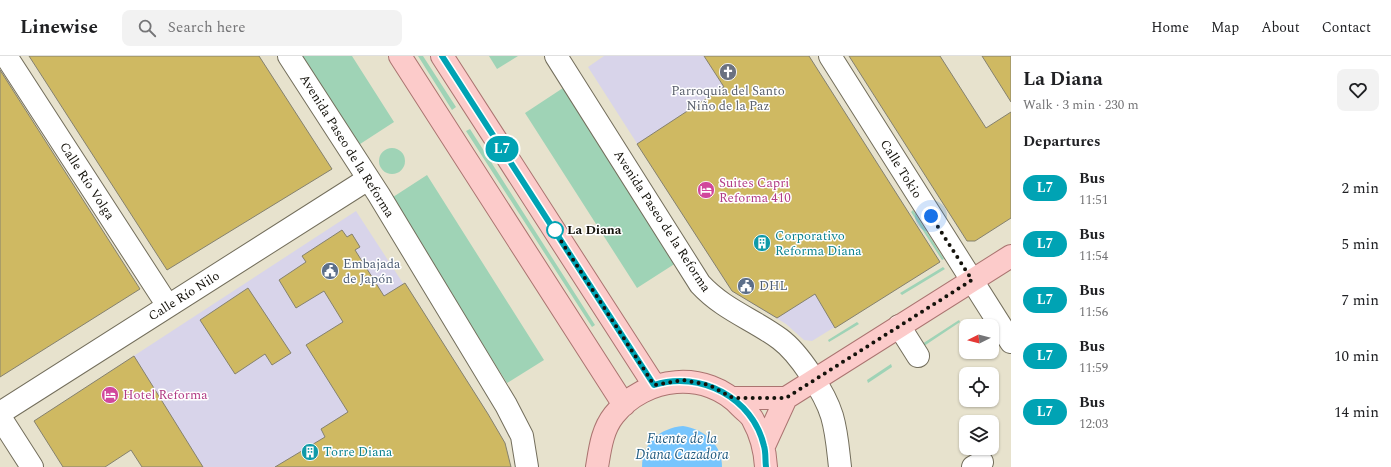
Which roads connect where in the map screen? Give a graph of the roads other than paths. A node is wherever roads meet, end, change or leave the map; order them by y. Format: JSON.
{"nodes":[{"id":1,"x":6,"y":56,"type":"edge"},
{"id":2,"x":289,"y":56,"type":"edge"},
{"id":3,"x":400,"y":56,"type":"edge"},
{"id":4,"x":442,"y":56,"type":"edge"},
{"id":5,"x":830,"y":56,"type":"edge"},
{"id":6,"x":559,"y":57,"type":"edge"},
{"id":7,"x":368,"y":179,"type":"junction"},
{"id":8,"x":1011,"y":256,"type":"edge"},
{"id":9,"x":972,"y":280,"type":"junction"},
{"id":10,"x":168,"y":306,"type":"junction"},
{"id":11,"x":899,"y":326,"type":"junction"},
{"id":12,"x":1011,"y":342,"type":"edge"},
{"id":13,"x":918,"y":356,"type":"dead end"},
{"id":14,"x":813,"y":380,"type":"junction"},
{"id":15,"x":654,"y":385,"type":"junction"},
{"id":16,"x":733,"y":398,"type":"junction"},
{"id":17,"x":786,"y":398,"type":"junction"},
{"id":18,"x":624,"y":405,"type":"junction"},
{"id":19,"x":0,"y":413,"type":"edge"},
{"id":20,"x":0,"y":417,"type":"edge"},
{"id":21,"x":764,"y":446,"type":"junction"},
{"id":22,"x":32,"y":467,"type":"edge"},
{"id":23,"x":527,"y":467,"type":"edge"},
{"id":24,"x":597,"y":467,"type":"edge"},
{"id":25,"x":766,"y":467,"type":"edge"},
{"id":26,"x":840,"y":467,"type":"edge"}],
"edges":[{"from":1,"to":10,"type":"street","name":"Calle Río Volga"},
{"from":2,"to":7,"type":"street","name":"Avenida Paseo de la Reforma"},
{"from":3,"to":18,"type":"main road"},
{"from":4,"to":15,"type":"main road"},
{"from":5,"to":9,"type":"street","name":"Calle Tokio"},
{"from":6,"to":14,"type":"street","name":"Avenida Paseo de la Reforma"},
{"from":7,"to":10,"type":"street","name":"Calle Río Nilo"},
{"from":7,"to":23,"type":"street","name":"Avenida Paseo de la Reforma"},
{"from":8,"to":9,"type":"main road"},
{"from":9,"to":11,"type":"main road"},
{"from":9,"to":12,"type":"street","name":"Calle Tokio"},
{"from":10,"to":19,"type":"street","name":"Calle Río Nilo"},
{"from":11,"to":13,"type":"street"},
{"from":11,"to":14,"type":"main road"},
{"from":14,"to":17,"type":"main road"},
{"from":14,"to":26,"type":"street","name":"Avenida Paseo de la Reforma"},
{"from":15,"to":16,"type":"main road"},
{"from":15,"to":18,"type":"main road"},
{"from":16,"to":17,"type":"main road"},
{"from":16,"to":21,"type":"main road"},
{"from":17,"to":21,"type":"main road"},
{"from":18,"to":24,"type":"main road"},
{"from":20,"to":22,"type":"street"},
{"from":21,"to":25,"type":"main road"}]}
